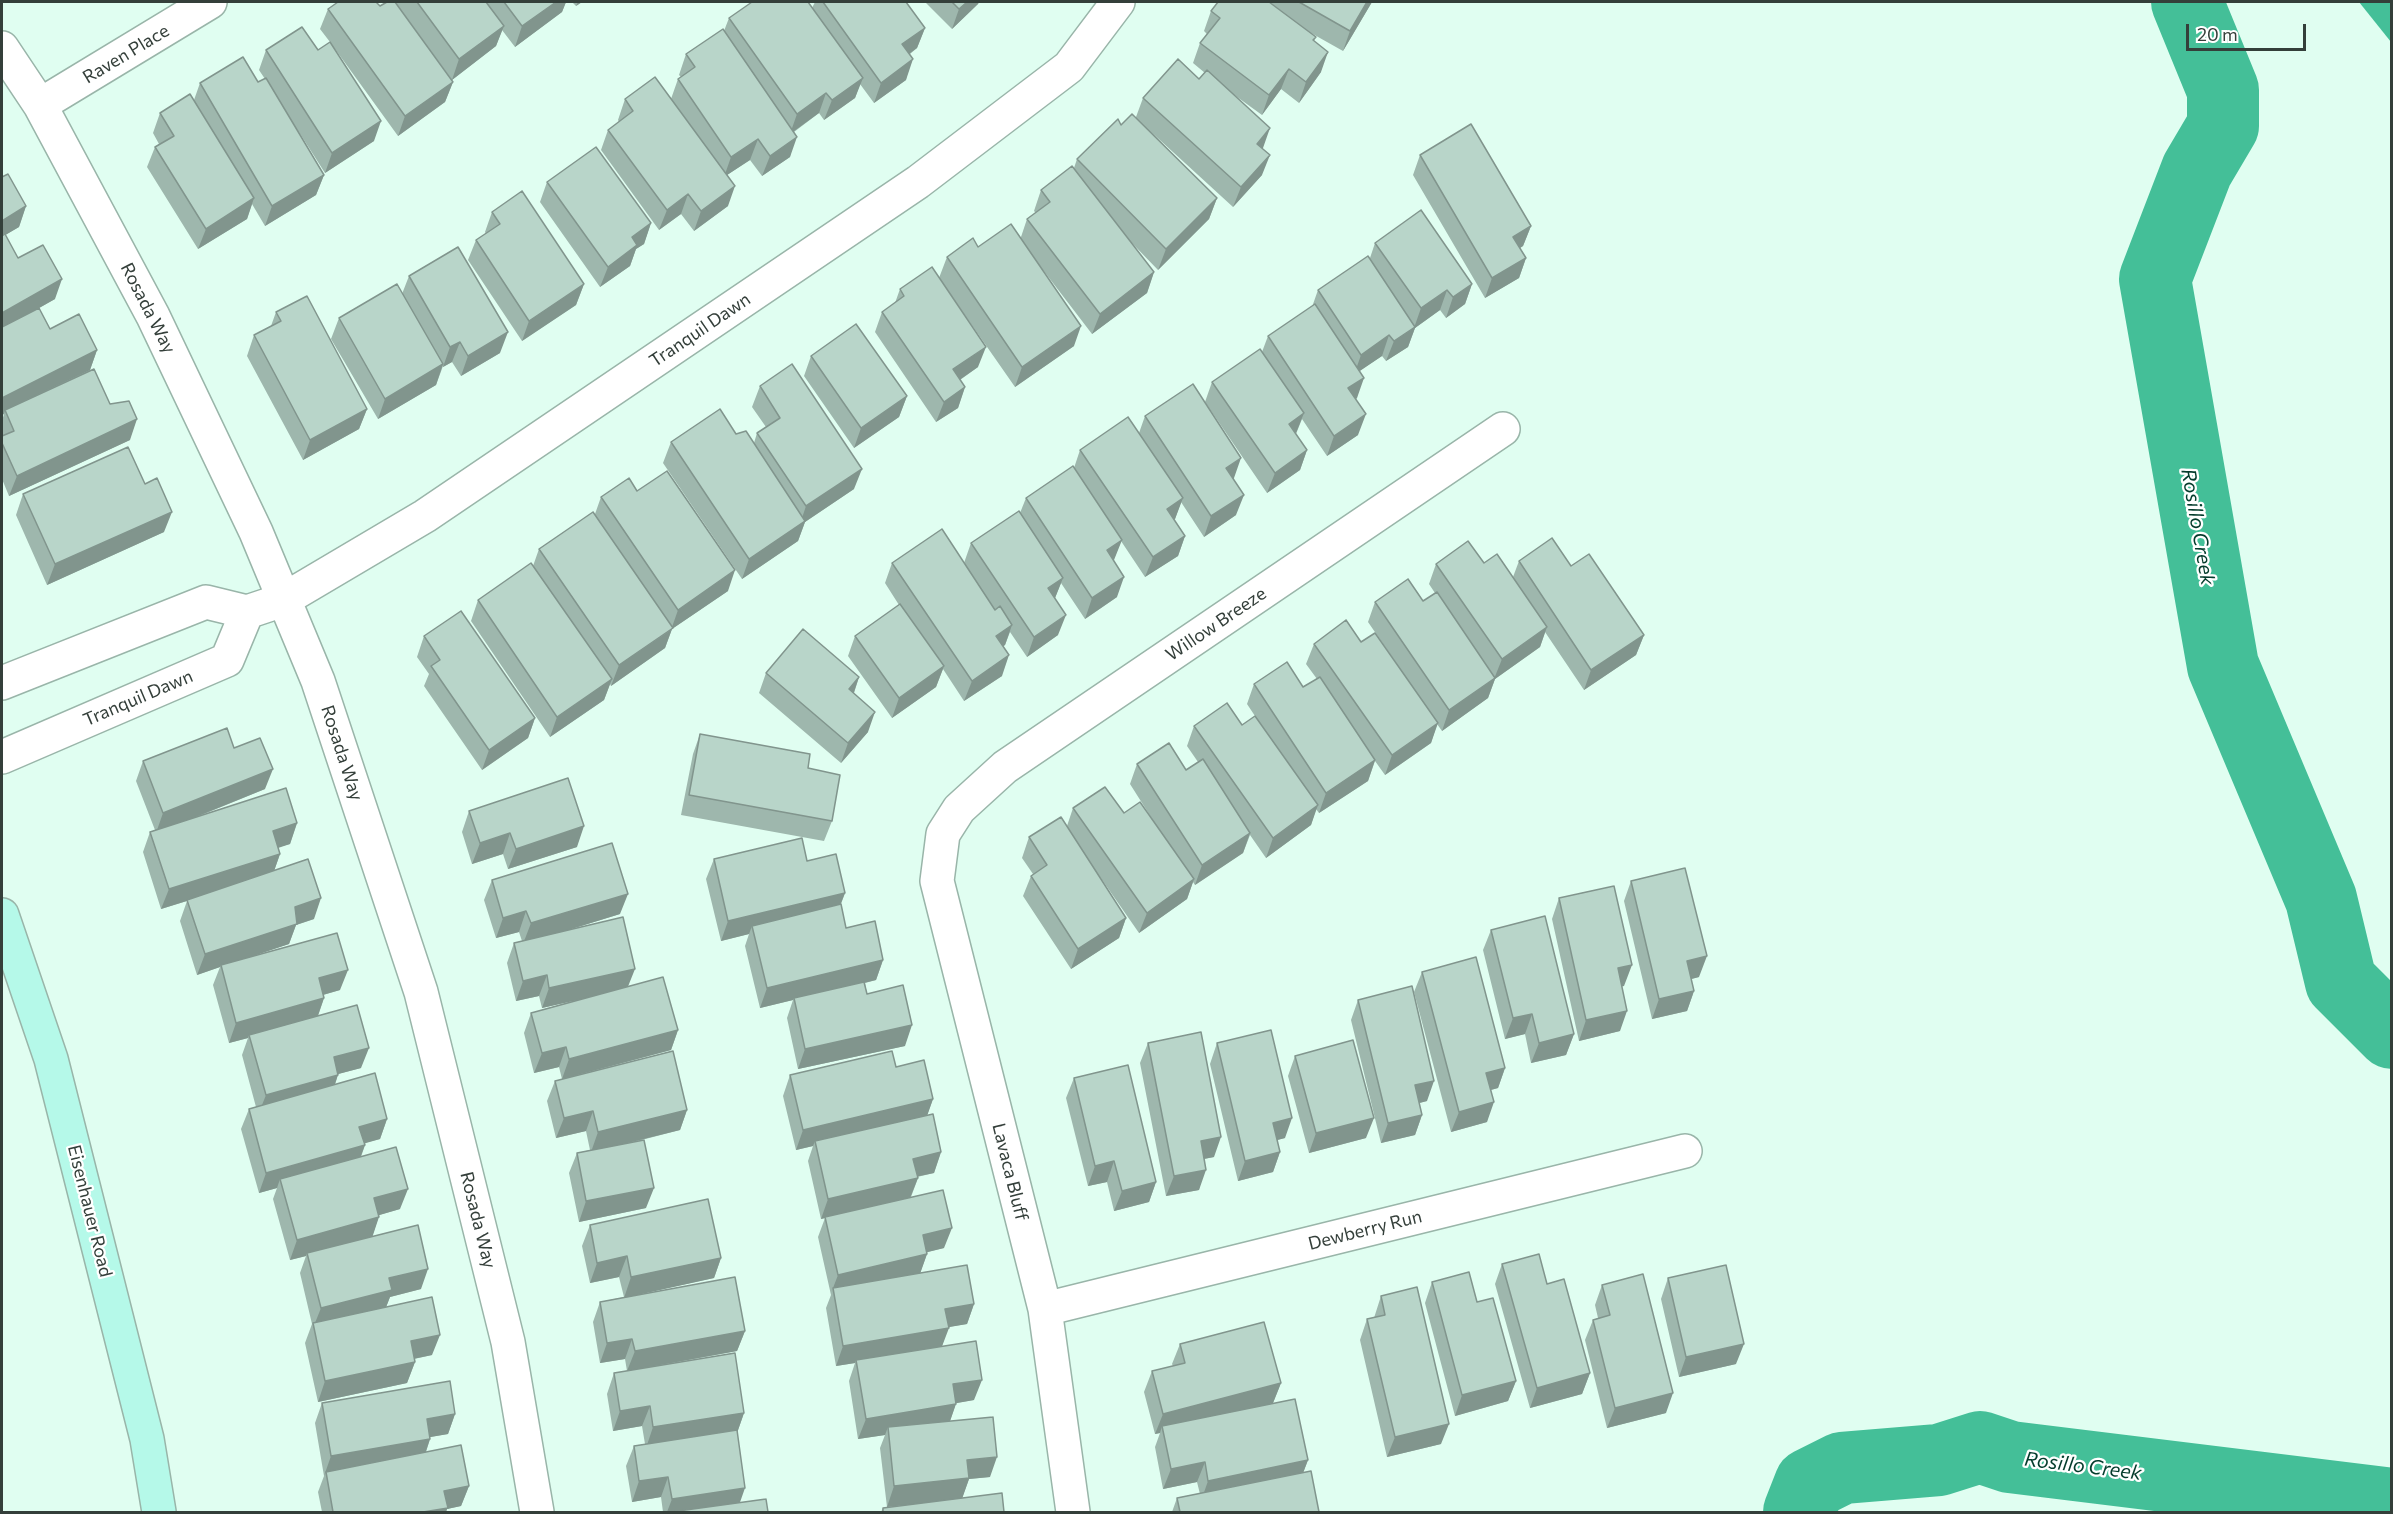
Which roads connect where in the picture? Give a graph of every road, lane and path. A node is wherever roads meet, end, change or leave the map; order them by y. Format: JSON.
{"nodes":[{"id":1,"x":210,"y":2,"type":"edge"},
{"id":2,"x":1118,"y":2,"type":"edge"},
{"id":3,"x":2,"y":48,"type":"edge"},
{"id":4,"x":40,"y":105,"type":"junction"},
{"id":5,"x":1503,"y":429,"type":"dead end"},
{"id":6,"x":283,"y":600,"type":"junction"},
{"id":7,"x":247,"y":612,"type":"junction"},
{"id":8,"x":2,"y":683,"type":"edge"},
{"id":9,"x":2,"y":757,"type":"edge"},
{"id":10,"x":943,"y":834,"type":"joint"},
{"id":11,"x":2,"y":915,"type":"edge"},
{"id":12,"x":1684,"y":1151,"type":"dead end"},
{"id":13,"x":1045,"y":1309,"type":"junction"},
{"id":14,"x":159,"y":1512,"type":"edge"},
{"id":15,"x":537,"y":1512,"type":"edge"},
{"id":16,"x":1073,"y":1512,"type":"edge"}],
"edges":[{"from":1,"to":4,"type":"street","name":"Raven Place"},
{"from":2,"to":6,"type":"street","name":"Tranquil Dawn"},
{"from":3,"to":4,"type":"street","name":"Rosada Way"},
{"from":4,"to":6,"type":"street","name":"Rosada Way"},
{"from":5,"to":10,"type":"street","name":"Willow Breeze"},
{"from":6,"to":7,"type":"street","name":"Tranquil Dawn"},
{"from":6,"to":15,"type":"street","name":"Rosada Way"},
{"from":7,"to":8,"type":"street"},
{"from":7,"to":9,"type":"street","name":"Tranquil Dawn"},
{"from":10,"to":13,"type":"street","name":"Lavaca Bluff"},
{"from":11,"to":14,"type":"main road","name":"Eisenhauer Road"},
{"from":12,"to":13,"type":"street","name":"Dewberry Run"},
{"from":13,"to":16,"type":"street","name":"Lavaca Bluff"}]}
